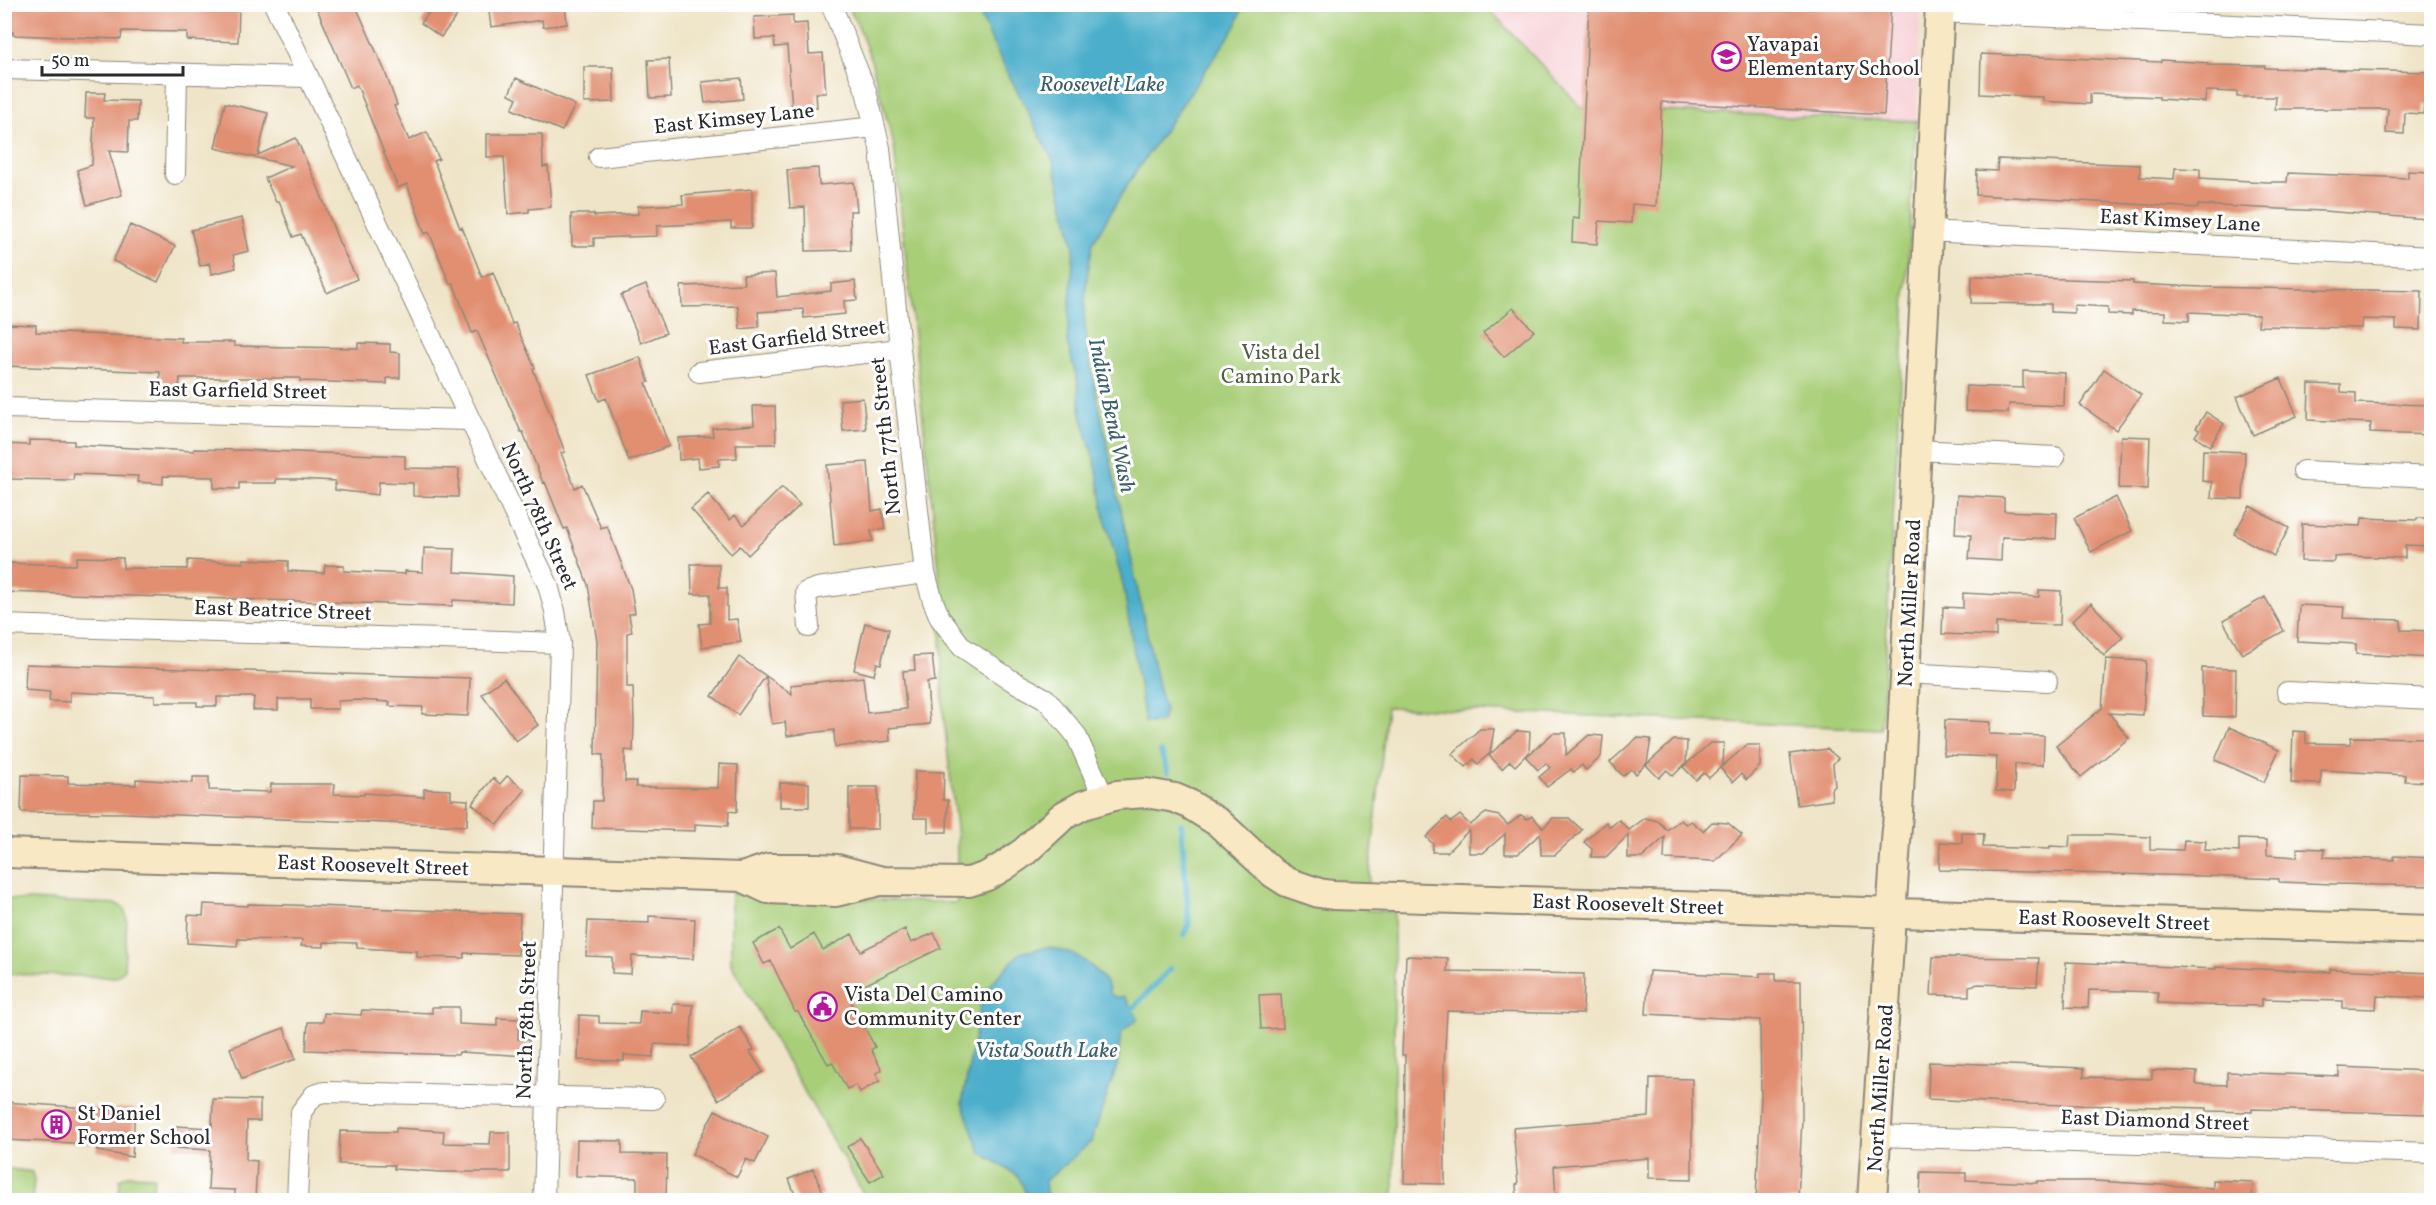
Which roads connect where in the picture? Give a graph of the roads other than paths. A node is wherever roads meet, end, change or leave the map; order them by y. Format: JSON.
{"nodes":[{"id":1,"x":274,"y":4,"type":"edge"},
{"id":2,"x":831,"y":4,"type":"edge"},
{"id":3,"x":1940,"y":8,"type":"edge"},
{"id":4,"x":2432,"y":34,"type":"edge"},
{"id":5,"x":4,"y":69,"type":"edge"},
{"id":6,"x":177,"y":74,"type":"junction"},
{"id":7,"x":307,"y":77,"type":"junction"},
{"id":8,"x":875,"y":127,"type":"junction"},
{"id":9,"x":599,"y":157,"type":"dead end"},
{"id":10,"x":175,"y":174,"type":"dead end"},
{"id":11,"x":1927,"y":231,"type":"junction"},
{"id":12,"x":2432,"y":257,"type":"edge"},
{"id":13,"x":900,"y":349,"type":"junction"},
{"id":14,"x":699,"y":372,"type":"dead end"},
{"id":15,"x":4,"y":408,"type":"edge"},
{"id":16,"x":470,"y":420,"type":"junction"},
{"id":17,"x":1917,"y":450,"type":"junction"},
{"id":18,"x":2055,"y":457,"type":"dead end"},
{"id":19,"x":2304,"y":471,"type":"dead end"},
{"id":20,"x":2432,"y":477,"type":"edge"},
{"id":21,"x":925,"y":573,"type":"junction"},
{"id":22,"x":4,"y":625,"type":"edge"},
{"id":23,"x":809,"y":627,"type":"dead end"},
{"id":24,"x":560,"y":643,"type":"junction"},
{"id":25,"x":1905,"y":673,"type":"junction"},
{"id":26,"x":2047,"y":681,"type":"dead end"},
{"id":27,"x":2287,"y":692,"type":"dead end"},
{"id":28,"x":2432,"y":699,"type":"edge"},
{"id":29,"x":1104,"y":798,"type":"junction"},
{"id":30,"x":4,"y":853,"type":"edge"},
{"id":31,"x":555,"y":870,"type":"junction"},
{"id":32,"x":1892,"y":912,"type":"junction"},
{"id":33,"x":2432,"y":930,"type":"edge"},
{"id":34,"x":548,"y":1095,"type":"junction"},
{"id":35,"x":654,"y":1099,"type":"dead end"},
{"id":36,"x":1876,"y":1136,"type":"junction"},
{"id":37,"x":2432,"y":1153,"type":"edge"},
{"id":38,"x":297,"y":1200,"type":"edge"},
{"id":39,"x":544,"y":1200,"type":"edge"},
{"id":40,"x":1872,"y":1200,"type":"edge"}],
"edges":[{"from":1,"to":7,"type":"street","name":"North 78th Street"},
{"from":2,"to":8,"type":"street","name":"North 77th Street"},
{"from":3,"to":4,"type":"street"},
{"from":3,"to":11,"type":"street","name":"North Miller Road"},
{"from":5,"to":6,"type":"street"},
{"from":6,"to":7,"type":"street"},
{"from":6,"to":10,"type":"street"},
{"from":7,"to":16,"type":"street","name":"North 78th Street"},
{"from":8,"to":9,"type":"street","name":"East Kimsey Lane"},
{"from":8,"to":13,"type":"street","name":"North 77th Street"},
{"from":11,"to":12,"type":"street","name":"East Kimsey Lane"},
{"from":11,"to":17,"type":"street","name":"North Miller Road"},
{"from":13,"to":14,"type":"street","name":"East Garfield Street"},
{"from":13,"to":21,"type":"street","name":"North 77th Street"},
{"from":15,"to":16,"type":"street","name":"East Garfield Street"},
{"from":16,"to":24,"type":"street","name":"North 78th Street"},
{"from":17,"to":18,"type":"street"},
{"from":17,"to":25,"type":"street","name":"North Miller Road"},
{"from":19,"to":20,"type":"street"},
{"from":21,"to":23,"type":"street"},
{"from":21,"to":29,"type":"street","name":"North 77th Street"},
{"from":22,"to":24,"type":"street","name":"East Beatrice Street"},
{"from":24,"to":31,"type":"street","name":"North 78th Street"},
{"from":25,"to":26,"type":"street"},
{"from":25,"to":32,"type":"street","name":"North Miller Road"},
{"from":27,"to":28,"type":"street"},
{"from":29,"to":31,"type":"street","name":"East Roosevelt Street"},
{"from":29,"to":32,"type":"street","name":"East Roosevelt Street"},
{"from":30,"to":31,"type":"street","name":"East Roosevelt Street"},
{"from":31,"to":34,"type":"street","name":"North 78th Street"},
{"from":32,"to":33,"type":"street","name":"East Roosevelt Street"},
{"from":32,"to":36,"type":"street","name":"North Miller Road"},
{"from":34,"to":35,"type":"street"},
{"from":34,"to":38,"type":"street"},
{"from":34,"to":39,"type":"street","name":"North 78th Street"},
{"from":36,"to":37,"type":"street","name":"East Diamond Street"},
{"from":36,"to":40,"type":"street","name":"North Miller Road"}]}
